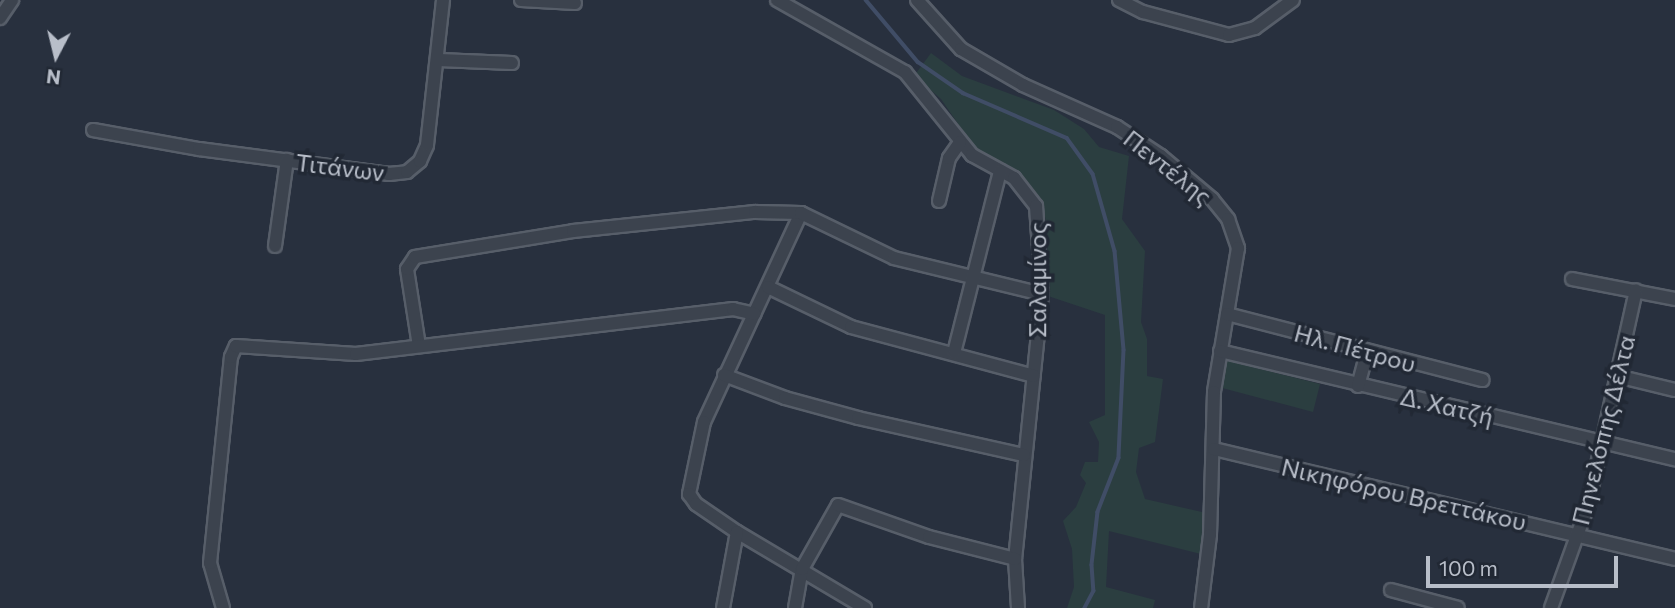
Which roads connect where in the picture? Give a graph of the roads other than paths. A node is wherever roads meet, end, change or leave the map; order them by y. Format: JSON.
{"nodes":[{"id":1,"x":12,"y":0,"type":"edge"},
{"id":2,"x":443,"y":0,"type":"edge"},
{"id":3,"x":521,"y":0,"type":"edge"},
{"id":4,"x":777,"y":0,"type":"edge"},
{"id":5,"x":917,"y":0,"type":"edge"},
{"id":6,"x":1119,"y":0,"type":"edge"},
{"id":7,"x":1293,"y":0,"type":"edge"},
{"id":8,"x":575,"y":3,"type":"dead end"},
{"id":9,"x":0,"y":18,"type":"edge"},
{"id":10,"x":439,"y":60,"type":"junction"},
{"id":11,"x":512,"y":63,"type":"dead end"},
{"id":12,"x":93,"y":130,"type":"dead end"},
{"id":13,"x":960,"y":142,"type":"junction"},
{"id":14,"x":287,"y":160,"type":"junction"},
{"id":15,"x":1000,"y":171,"type":"junction"},
{"id":16,"x":939,"y":201,"type":"dead end"},
{"id":17,"x":801,"y":213,"type":"junction"},
{"id":18,"x":275,"y":246,"type":"dead end"},
{"id":19,"x":973,"y":279,"type":"junction"},
{"id":20,"x":1572,"y":279,"type":"dead end"},
{"id":21,"x":768,"y":287,"type":"junction"},
{"id":22,"x":1636,"y":290,"type":"junction"},
{"id":23,"x":1042,"y":294,"type":"junction"},
{"id":24,"x":1675,"y":299,"type":"edge"},
{"id":25,"x":754,"y":314,"type":"junction"},
{"id":26,"x":1227,"y":314,"type":"junction"},
{"id":27,"x":419,"y":346,"type":"junction"},
{"id":28,"x":1220,"y":351,"type":"junction"},
{"id":29,"x":1367,"y":352,"type":"junction"},
{"id":30,"x":954,"y":353,"type":"junction"},
{"id":31,"x":724,"y":375,"type":"junction"},
{"id":32,"x":1034,"y":376,"type":"junction"},
{"id":33,"x":1617,"y":376,"type":"junction"},
{"id":34,"x":1483,"y":380,"type":"dead end"},
{"id":35,"x":1358,"y":386,"type":"junction"},
{"id":36,"x":1675,"y":390,"type":"edge"},
{"id":37,"x":1602,"y":442,"type":"junction"},
{"id":38,"x":1214,"y":449,"type":"junction"},
{"id":39,"x":1024,"y":455,"type":"junction"},
{"id":40,"x":1675,"y":459,"type":"edge"},
{"id":41,"x":737,"y":532,"type":"junction"},
{"id":42,"x":1578,"y":535,"type":"junction"},
{"id":43,"x":1015,"y":559,"type":"junction"},
{"id":44,"x":1675,"y":559,"type":"edge"},
{"id":45,"x":802,"y":569,"type":"junction"},
{"id":46,"x":1391,"y":590,"type":"dead end"},
{"id":47,"x":223,"y":608,"type":"edge"},
{"id":48,"x":723,"y":608,"type":"edge"},
{"id":49,"x":795,"y":608,"type":"edge"},
{"id":50,"x":865,"y":608,"type":"edge"},
{"id":51,"x":1018,"y":608,"type":"edge"},
{"id":52,"x":1201,"y":608,"type":"edge"},
{"id":53,"x":1458,"y":608,"type":"edge"},
{"id":54,"x":1551,"y":608,"type":"edge"}],
"edges":[{"from":1,"to":9,"type":"street"},
{"from":2,"to":10,"type":"street","name":"Τιτάνων"},
{"from":3,"to":8,"type":"street"},
{"from":4,"to":13,"type":"street","name":"Σαλαμίνος"},
{"from":5,"to":26,"type":"street","name":"Πεντέλης"},
{"from":6,"to":7,"type":"street"},
{"from":10,"to":11,"type":"street"},
{"from":10,"to":14,"type":"street","name":"Τιτάνων"},
{"from":12,"to":14,"type":"street","name":"Τιτάνων"},
{"from":13,"to":15,"type":"street","name":"Σαλαμίνος"},
{"from":13,"to":16,"type":"street"},
{"from":14,"to":18,"type":"street"},
{"from":15,"to":19,"type":"street"},
{"from":15,"to":23,"type":"street","name":"Σαλαμίνος"},
{"from":17,"to":19,"type":"street"},
{"from":17,"to":21,"type":"street"},
{"from":17,"to":27,"type":"street"},
{"from":19,"to":23,"type":"street"},
{"from":19,"to":30,"type":"street"},
{"from":20,"to":22,"type":"street"},
{"from":21,"to":25,"type":"street"},
{"from":21,"to":30,"type":"street"},
{"from":22,"to":24,"type":"street"},
{"from":22,"to":33,"type":"street","name":"Πηνελόπης Δέλτα"},
{"from":23,"to":32,"type":"street","name":"Σαλαμίνος"},
{"from":25,"to":27,"type":"street"},
{"from":25,"to":31,"type":"street"},
{"from":26,"to":28,"type":"street","name":"Πεντέλης"},
{"from":26,"to":29,"type":"street","name":"Ηλ. Πέτρου"},
{"from":27,"to":47,"type":"street"},
{"from":28,"to":35,"type":"street","name":"Δ. Χατζή"},
{"from":28,"to":38,"type":"street","name":"Πεντέλης"},
{"from":29,"to":34,"type":"street","name":"Ηλ. Πέτρου"},
{"from":29,"to":35,"type":"street"},
{"from":30,"to":32,"type":"street"},
{"from":31,"to":39,"type":"street"},
{"from":31,"to":41,"type":"street"},
{"from":32,"to":39,"type":"street","name":"Σαλαμίνος"},
{"from":33,"to":36,"type":"street"},
{"from":33,"to":37,"type":"street","name":"Πηνελόπης Δέλτα"},
{"from":35,"to":37,"type":"street","name":"Δ. Χατζή"},
{"from":37,"to":40,"type":"street","name":"Δ. Χατζή"},
{"from":37,"to":42,"type":"street","name":"Πηνελόπης Δέλτα"},
{"from":38,"to":42,"type":"street","name":"Νικηφόρου Βρεττάκου"},
{"from":38,"to":52,"type":"street","name":"Πεντέλης"},
{"from":39,"to":43,"type":"street","name":"Σαλαμίνος"},
{"from":41,"to":45,"type":"street"},
{"from":41,"to":48,"type":"street"},
{"from":42,"to":44,"type":"street","name":"Νικηφόρου Βρεττάκου"},
{"from":42,"to":54,"type":"street","name":"Πηνελόπης Δέλτα"},
{"from":43,"to":45,"type":"street"},
{"from":43,"to":51,"type":"street","name":"Σαλαμίνος"},
{"from":45,"to":49,"type":"street"},
{"from":45,"to":50,"type":"street"},
{"from":46,"to":53,"type":"street"}]}
